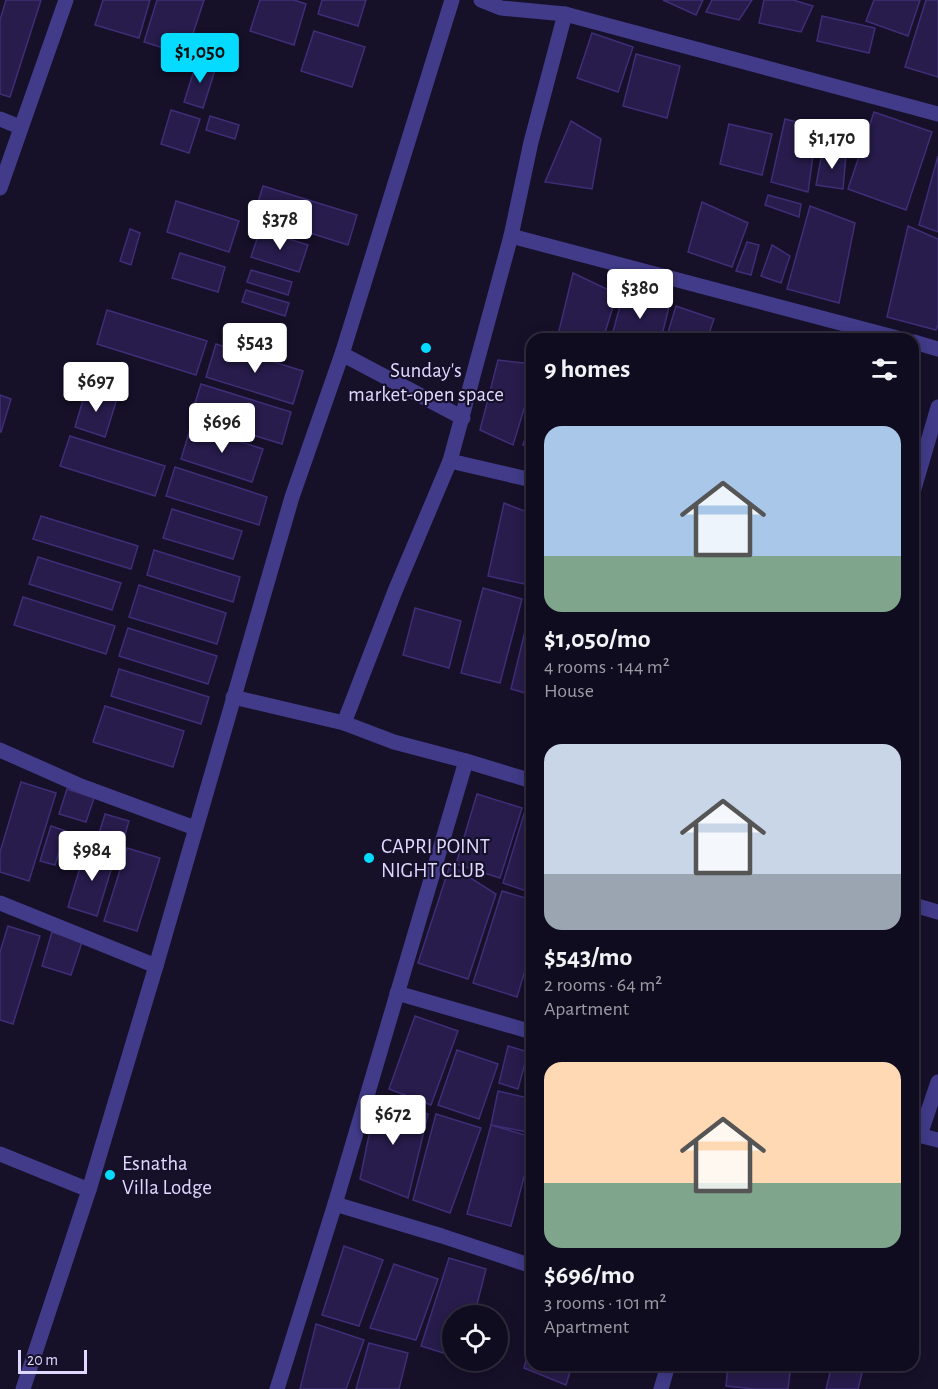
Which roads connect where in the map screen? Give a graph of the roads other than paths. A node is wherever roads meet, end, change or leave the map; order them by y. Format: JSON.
{"nodes":[{"id":1,"x":66,"y":0,"type":"edge"},
{"id":2,"x":452,"y":0,"type":"edge"},
{"id":3,"x":481,"y":0,"type":"edge"},
{"id":4,"x":565,"y":14,"type":"junction"},
{"id":5,"x":938,"y":114,"type":"edge"},
{"id":6,"x":0,"y":119,"type":"edge"},
{"id":7,"x":20,"y":127,"type":"junction"},
{"id":8,"x":0,"y":188,"type":"edge"},
{"id":9,"x":511,"y":236,"type":"junction"},
{"id":10,"x":878,"y":333,"type":"edge"},
{"id":11,"x":919,"y":343,"type":"edge"},
{"id":12,"x":938,"y":349,"type":"edge"},
{"id":13,"x":342,"y":354,"type":"junction"},
{"id":14,"x":938,"y":407,"type":"edge"},
{"id":15,"x":463,"y":418,"type":"junction"},
{"id":16,"x":450,"y":461,"type":"junction"},
{"id":17,"x":919,"y":472,"type":"edge"},
{"id":18,"x":526,"y":479,"type":"edge"},
{"id":19,"x":233,"y":697,"type":"junction"},
{"id":20,"x":344,"y":723,"type":"junction"},
{"id":21,"x":0,"y":750,"type":"edge"},
{"id":22,"x":466,"y":761,"type":"junction"},
{"id":23,"x":526,"y":779,"type":"edge"},
{"id":24,"x":195,"y":828,"type":"junction"},
{"id":25,"x":0,"y":903,"type":"edge"},
{"id":26,"x":919,"y":906,"type":"edge"},
{"id":27,"x":938,"y":912,"type":"edge"},
{"id":28,"x":156,"y":966,"type":"junction"},
{"id":29,"x":397,"y":993,"type":"junction"},
{"id":30,"x":526,"y":1030,"type":"edge"},
{"id":31,"x":938,"y":1082,"type":"edge"},
{"id":32,"x":919,"y":1130,"type":"edge"},
{"id":33,"x":919,"y":1135,"type":"edge"},
{"id":34,"x":938,"y":1140,"type":"edge"},
{"id":35,"x":0,"y":1154,"type":"edge"},
{"id":36,"x":89,"y":1190,"type":"junction"},
{"id":37,"x":335,"y":1204,"type":"junction"},
{"id":38,"x":526,"y":1264,"type":"edge"},
{"id":39,"x":666,"y":1371,"type":"edge"},
{"id":40,"x":23,"y":1389,"type":"edge"},
{"id":41,"x":277,"y":1389,"type":"edge"},
{"id":42,"x":661,"y":1389,"type":"edge"}],
"edges":[{"from":1,"to":7,"type":"street"},
{"from":2,"to":13,"type":"street"},
{"from":3,"to":4,"type":"street"},
{"from":4,"to":5,"type":"street"},
{"from":4,"to":9,"type":"street"},
{"from":6,"to":7,"type":"street"},
{"from":7,"to":8,"type":"street"},
{"from":9,"to":10,"type":"street"},
{"from":9,"to":15,"type":"street"},
{"from":11,"to":12,"type":"street"},
{"from":13,"to":15,"type":"street"},
{"from":13,"to":19,"type":"street"},
{"from":14,"to":17,"type":"street"},
{"from":15,"to":16,"type":"street"},
{"from":16,"to":18,"type":"street"},
{"from":16,"to":20,"type":"street"},
{"from":19,"to":20,"type":"street"},
{"from":19,"to":24,"type":"street"},
{"from":20,"to":22,"type":"street"},
{"from":21,"to":24,"type":"street"},
{"from":22,"to":23,"type":"street"},
{"from":22,"to":29,"type":"street"},
{"from":24,"to":28,"type":"street"},
{"from":25,"to":28,"type":"street"},
{"from":26,"to":27,"type":"street"},
{"from":28,"to":36,"type":"street"},
{"from":29,"to":30,"type":"street"},
{"from":29,"to":37,"type":"street"},
{"from":31,"to":32,"type":"street"},
{"from":33,"to":34,"type":"street"},
{"from":35,"to":36,"type":"street"},
{"from":36,"to":40,"type":"street"},
{"from":37,"to":38,"type":"street"},
{"from":37,"to":41,"type":"street"},
{"from":39,"to":42,"type":"street"}]}
